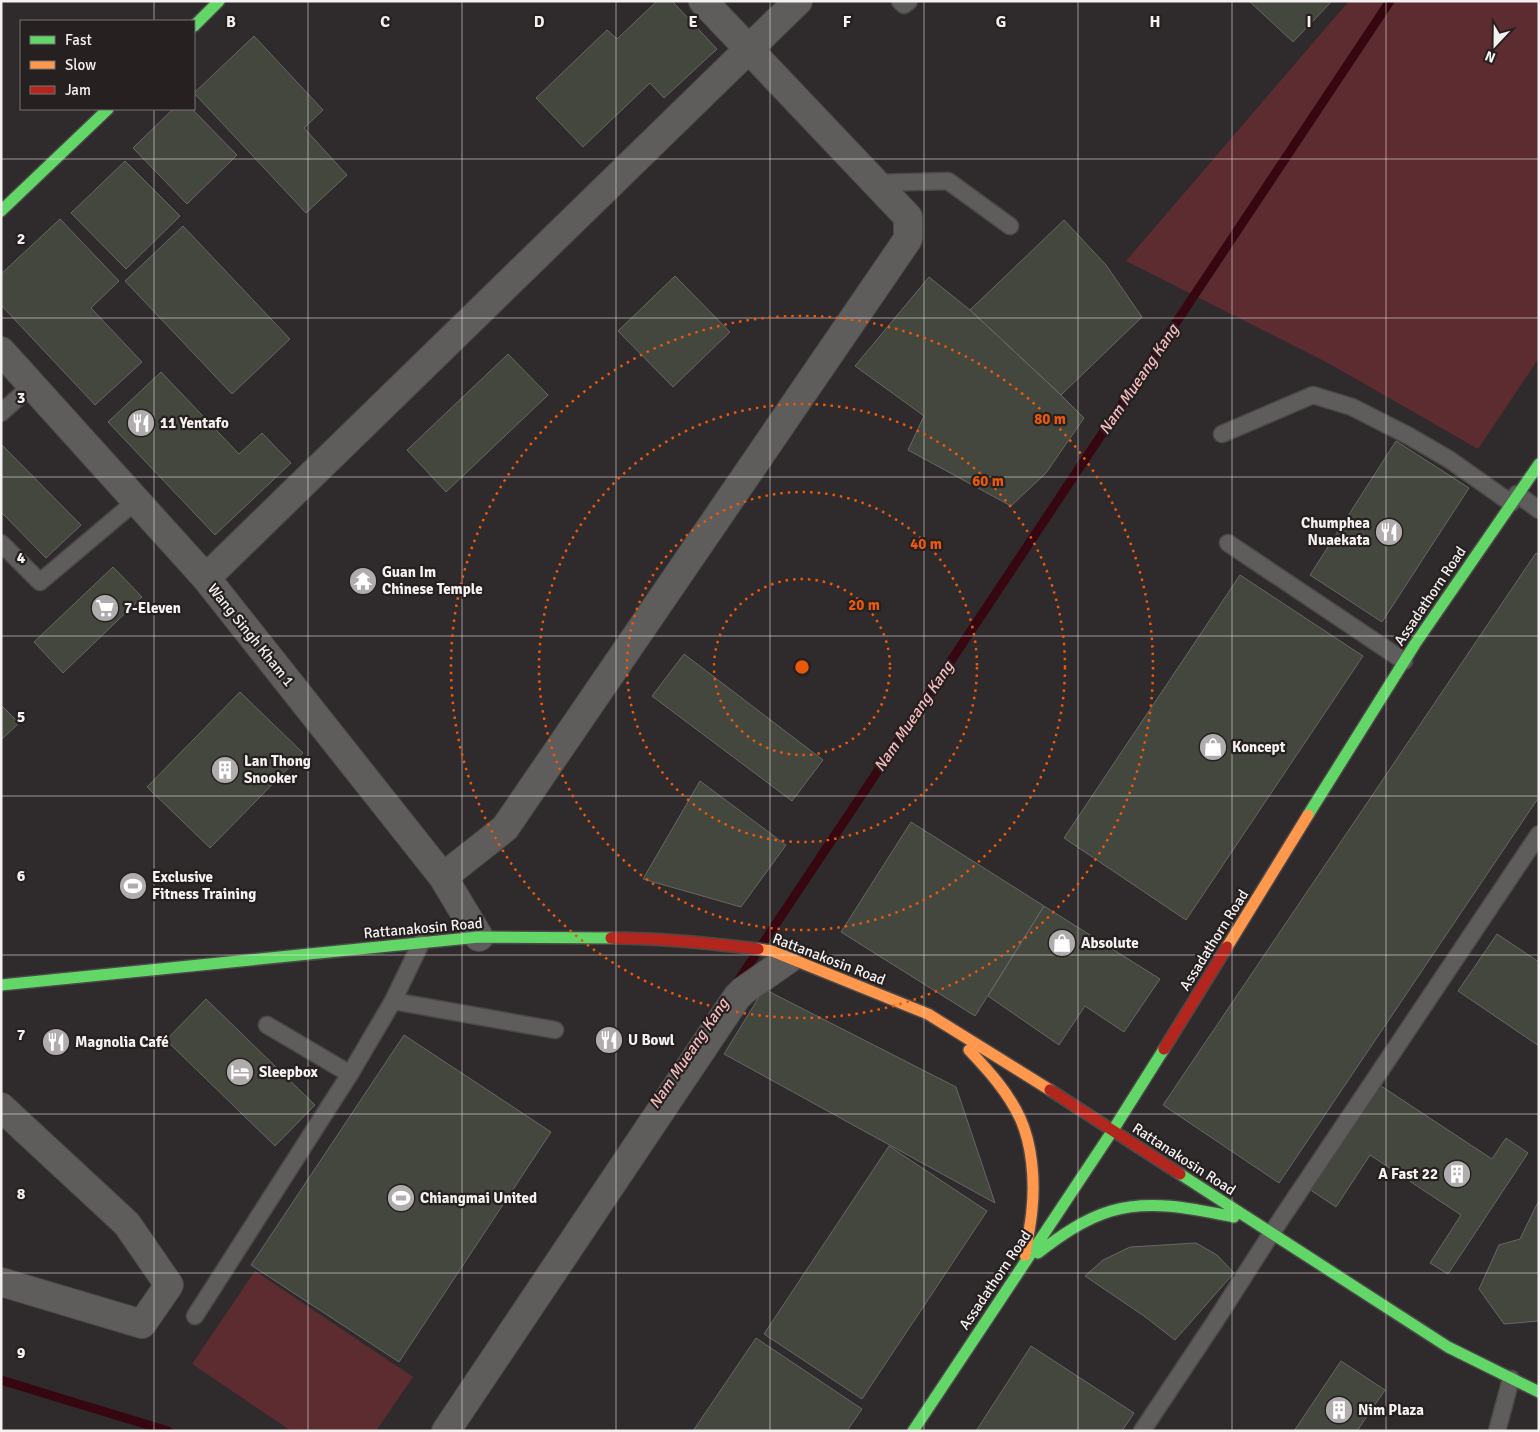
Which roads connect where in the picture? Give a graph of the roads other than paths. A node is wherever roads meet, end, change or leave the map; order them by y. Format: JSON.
{"nodes":[{"id":1,"x":219,"y":1,"type":"edge"},
{"id":2,"x":703,"y":1,"type":"edge"},
{"id":3,"x":798,"y":1,"type":"edge"},
{"id":4,"x":900,"y":1,"type":"edge"},
{"id":5,"x":909,"y":1,"type":"edge"},
{"id":6,"x":195,"y":25,"type":"edge"},
{"id":7,"x":748,"y":50,"type":"junction"},
{"id":8,"x":107,"y":110,"type":"edge"},
{"id":9,"x":876,"y":184,"type":"junction"},
{"id":10,"x":1,"y":211,"type":"edge"},
{"id":11,"x":1010,"y":226,"type":"dead end"},
{"id":12,"x":1,"y":351,"type":"edge"},
{"id":13,"x":32,"y":386,"type":"junction"},
{"id":14,"x":1,"y":413,"type":"edge"},
{"id":15,"x":1222,"y":434,"type":"dead end"},
{"id":16,"x":1539,"y":464,"type":"edge"},
{"id":17,"x":1514,"y":499,"type":"junction"},
{"id":18,"x":136,"y":500,"type":"junction"},
{"id":19,"x":1539,"y":510,"type":"edge"},
{"id":20,"x":1,"y":542,"type":"edge"},
{"id":21,"x":1228,"y":543,"type":"dead end"},
{"id":22,"x":206,"y":578,"type":"junction"},
{"id":23,"x":1404,"y":661,"type":"junction"},
{"id":24,"x":1539,"y":834,"type":"edge"},
{"id":25,"x":443,"y":878,"type":"junction"},
{"id":26,"x":479,"y":937,"type":"junction"},
{"id":27,"x":422,"y":943,"type":"junction"},
{"id":28,"x":781,"y":954,"type":"junction"},
{"id":29,"x":1,"y":985,"type":"edge"},
{"id":30,"x":393,"y":1001,"type":"junction"},
{"id":31,"x":942,"y":1022,"type":"junction"},
{"id":32,"x":267,"y":1025,"type":"dead end"},
{"id":33,"x":556,"y":1030,"type":"dead end"},
{"id":34,"x":350,"y":1074,"type":"junction"},
{"id":35,"x":1,"y":1107,"type":"edge"},
{"id":36,"x":1113,"y":1130,"type":"junction"},
{"id":37,"x":1252,"y":1222,"type":"junction"},
{"id":38,"x":1271,"y":1234,"type":"junction"},
{"id":39,"x":1023,"y":1265,"type":"junction"},
{"id":40,"x":1,"y":1282,"type":"edge"},
{"id":41,"x":195,"y":1316,"type":"dead end"},
{"id":42,"x":1511,"y":1379,"type":"junction"},
{"id":43,"x":1539,"y":1392,"type":"edge"},
{"id":44,"x":446,"y":1431,"type":"edge"},
{"id":45,"x":913,"y":1431,"type":"edge"},
{"id":46,"x":1142,"y":1431,"type":"edge"},
{"id":47,"x":1497,"y":1431,"type":"edge"}],
"edges":[{"from":1,"to":6,"type":"street"},
{"from":2,"to":7,"type":"street"},
{"from":3,"to":7,"type":"street"},
{"from":4,"to":5,"type":"lane"},
{"from":7,"to":9,"type":"street"},
{"from":7,"to":22,"type":"street"},
{"from":8,"to":10,"type":"street"},
{"from":9,"to":11,"type":"lane"},
{"from":9,"to":25,"type":"street"},
{"from":12,"to":13,"type":"street","name":"Wang Singh Kham 1"},
{"from":13,"to":14,"type":"lane"},
{"from":13,"to":18,"type":"street","name":"Wang Singh Kham 1"},
{"from":15,"to":17,"type":"lane"},
{"from":16,"to":17,"type":"street","name":"Assadathorn Road"},
{"from":17,"to":19,"type":"lane"},
{"from":17,"to":23,"type":"street","name":"Assadathorn Road"},
{"from":18,"to":20,"type":"lane"},
{"from":18,"to":22,"type":"street","name":"Wang Singh Kham 1"},
{"from":21,"to":23,"type":"lane"},
{"from":22,"to":25,"type":"street","name":"Wang Singh Kham 1"},
{"from":23,"to":36,"type":"street","name":"Assadathorn Road"},
{"from":24,"to":38,"type":"lane"},
{"from":25,"to":26,"type":"street","name":"Wang Singh Kham 1"},
{"from":26,"to":27,"type":"street","name":"Rattanakosin Road"},
{"from":26,"to":28,"type":"street","name":"Rattanakosin Road"},
{"from":27,"to":29,"type":"street","name":"Rattanakosin Road"},
{"from":27,"to":30,"type":"lane"},
{"from":28,"to":31,"type":"street","name":"Rattanakosin Road"},
{"from":28,"to":44,"type":"street"},
{"from":30,"to":33,"type":"lane"},
{"from":30,"to":34,"type":"lane"},
{"from":31,"to":36,"type":"street","name":"Rattanakosin Road"},
{"from":31,"to":39,"type":"street"},
{"from":32,"to":34,"type":"lane"},
{"from":34,"to":41,"type":"lane"},
{"from":35,"to":40,"type":"street"},
{"from":36,"to":37,"type":"street","name":"Rattanakosin Road"},
{"from":36,"to":39,"type":"street","name":"Assadathorn Road"},
{"from":37,"to":38,"type":"street","name":"Rattanakosin Road"},
{"from":37,"to":39,"type":"street"},
{"from":38,"to":42,"type":"street","name":"Rattanakosin Road"},
{"from":38,"to":46,"type":"lane"},
{"from":39,"to":45,"type":"street","name":"Assadathorn Road"},
{"from":42,"to":43,"type":"street","name":"Rattanakosin Road"},
{"from":42,"to":47,"type":"lane"}]}
